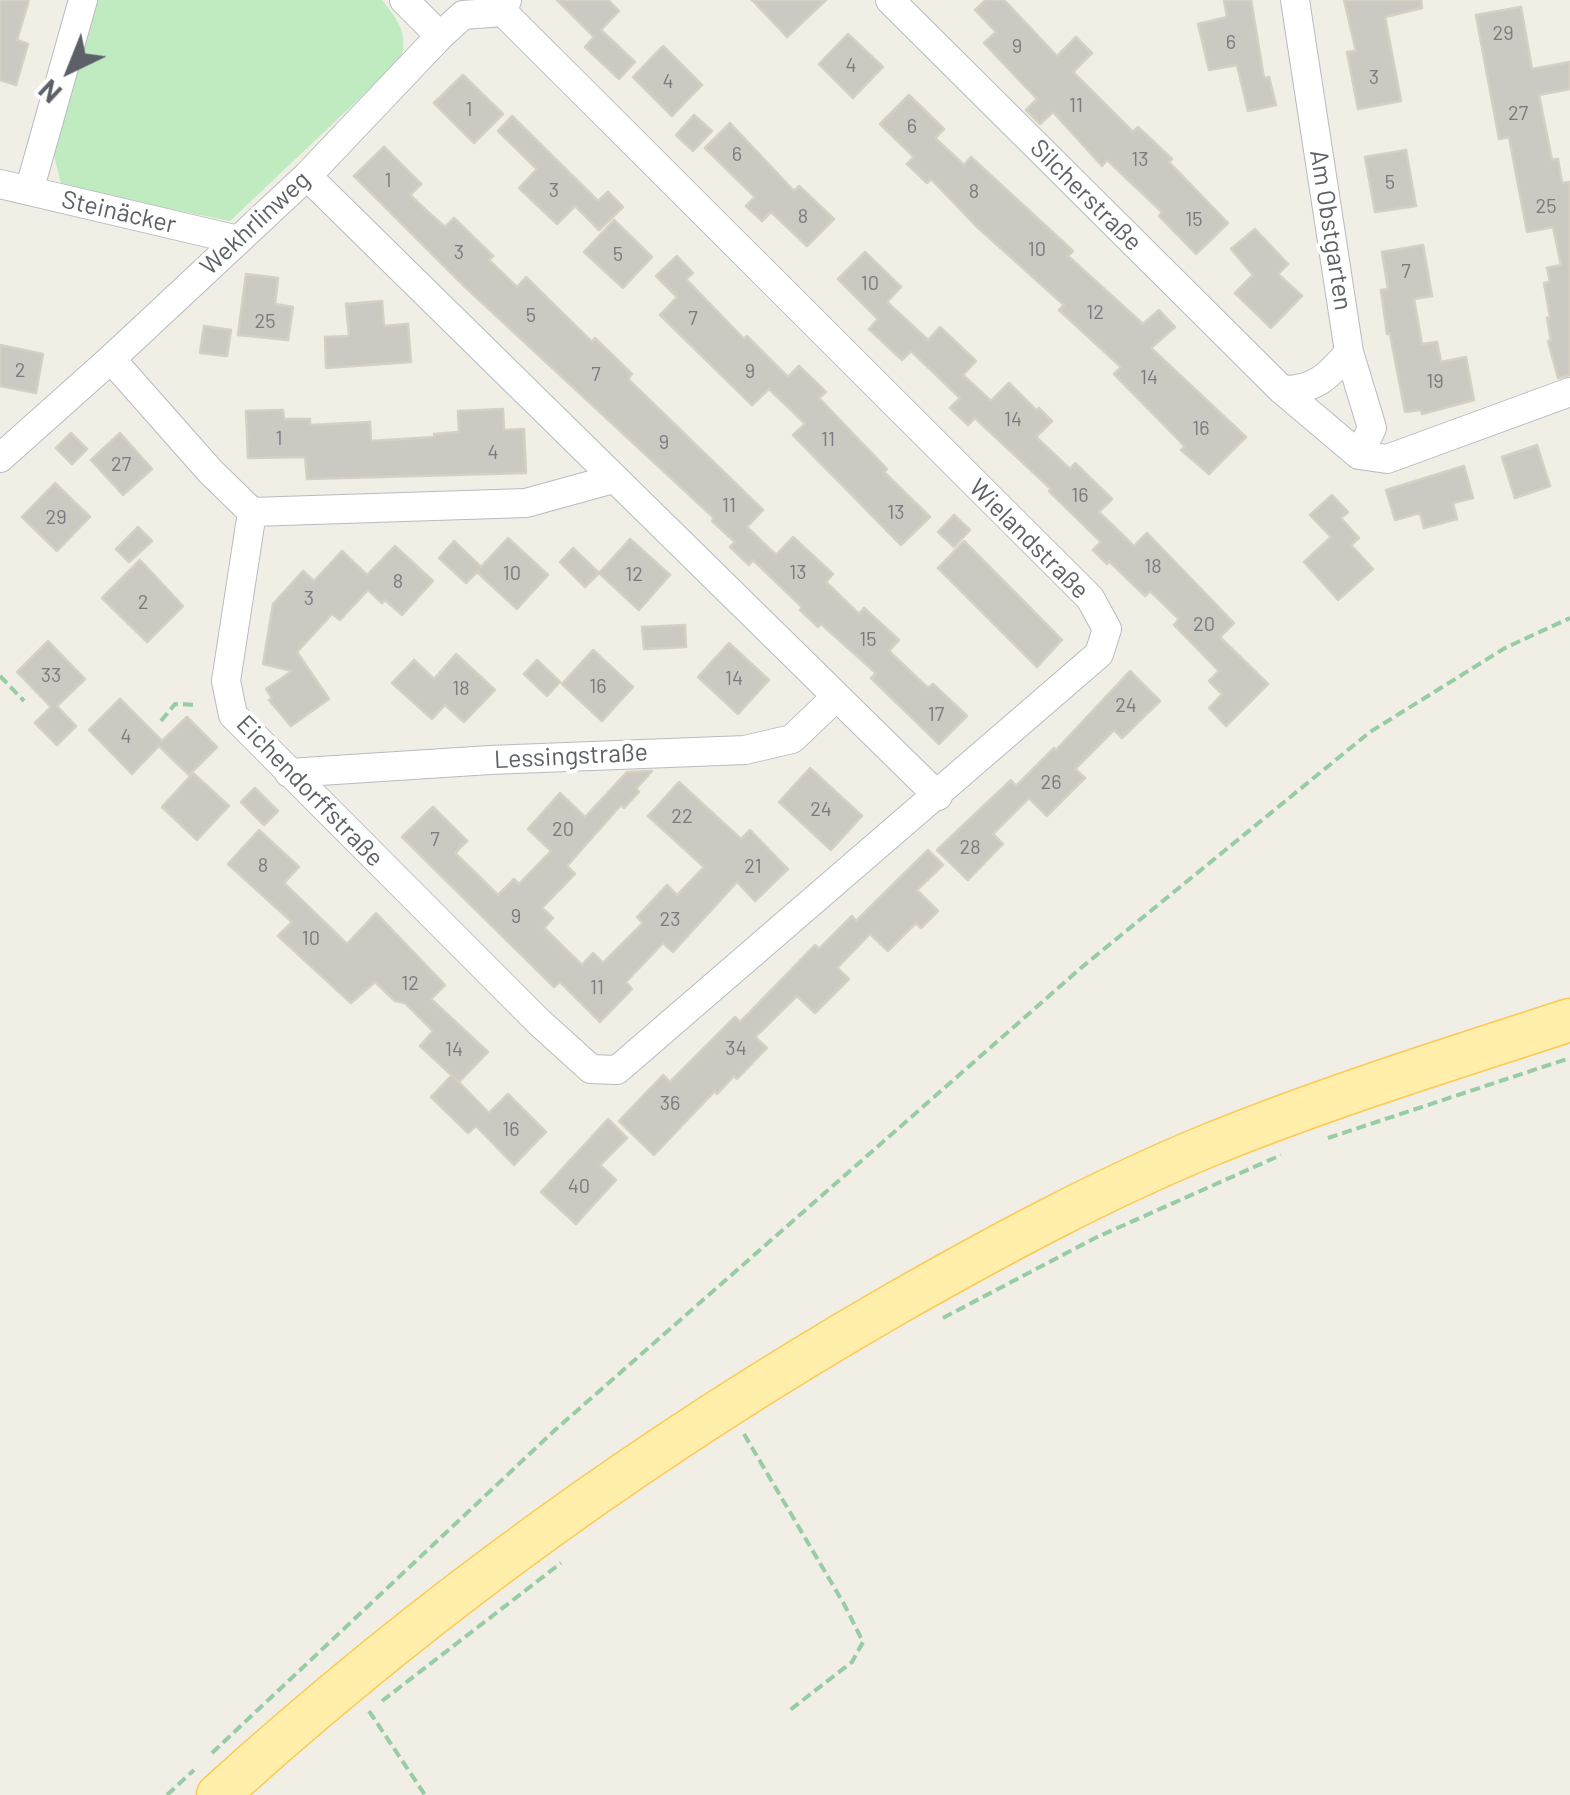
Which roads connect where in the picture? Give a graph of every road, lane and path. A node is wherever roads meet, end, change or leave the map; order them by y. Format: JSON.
{"nodes":[{"id":1,"x":83,"y":0,"type":"edge"},
{"id":2,"x":404,"y":0,"type":"edge"},
{"id":3,"x":890,"y":0,"type":"edge"},
{"id":4,"x":1295,"y":0,"type":"edge"},
{"id":5,"x":505,"y":6,"type":"edge"},
{"id":6,"x":440,"y":36,"type":"junction"},
{"id":7,"x":306,"y":176,"type":"junction"},
{"id":8,"x":0,"y":184,"type":"edge"},
{"id":9,"x":30,"y":191,"type":"junction"},
{"id":10,"x":238,"y":240,"type":"junction"},
{"id":11,"x":1350,"y":352,"type":"junction"},
{"id":12,"x":112,"y":359,"type":"junction"},
{"id":13,"x":1282,"y":390,"type":"junction"},
{"id":14,"x":1570,"y":392,"type":"edge"},
{"id":15,"x":12,"y":434,"type":"edge"},
{"id":16,"x":1358,"y":455,"type":"junction"},
{"id":17,"x":0,"y":458,"type":"edge"},
{"id":18,"x":613,"y":479,"type":"junction"},
{"id":19,"x":252,"y":512,"type":"junction"},
{"id":20,"x":1570,"y":618,"type":"edge"},
{"id":21,"x":0,"y":676,"type":"edge"},
{"id":22,"x":836,"y":697,"type":"junction"},
{"id":23,"x":24,"y":700,"type":"dead end"},
{"id":24,"x":198,"y":705,"type":"dead end"},
{"id":25,"x":160,"y":721,"type":"dead end"},
{"id":26,"x":289,"y":773,"type":"junction"},
{"id":27,"x":938,"y":796,"type":"junction"},
{"id":28,"x":1570,"y":1020,"type":"edge"},
{"id":29,"x":551,"y":1033,"type":"joint"},
{"id":30,"x":1570,"y":1058,"type":"edge"},
{"id":31,"x":1312,"y":1143,"type":"dead end"},
{"id":32,"x":1294,"y":1150,"type":"dead end"},
{"id":33,"x":942,"y":1319,"type":"dead end"},
{"id":34,"x":744,"y":1434,"type":"dead end"},
{"id":35,"x":562,"y":1562,"type":"dead end"},
{"id":36,"x":790,"y":1710,"type":"dead end"},
{"id":37,"x":208,"y":1772,"type":"edge"},
{"id":38,"x":167,"y":1795,"type":"edge"},
{"id":39,"x":425,"y":1795,"type":"edge"}],
"edges":[{"from":1,"to":9,"type":"street"},
{"from":2,"to":6,"type":"street"},
{"from":3,"to":13,"type":"street","name":"Silcherstraße"},
{"from":4,"to":11,"type":"street","name":"Am Obstgarten"},
{"from":5,"to":6,"type":"street","name":"Wekhrlinweg"},
{"from":5,"to":27,"type":"street","name":"Wielandstraße"},
{"from":6,"to":7,"type":"street","name":"Wekhrlinweg"},
{"from":7,"to":10,"type":"street","name":"Wekhrlinweg"},
{"from":7,"to":18,"type":"street"},
{"from":8,"to":9,"type":"street","name":"Steinäcker"},
{"from":9,"to":10,"type":"street","name":"Steinäcker"},
{"from":10,"to":12,"type":"street","name":"Wekhrlinweg"},
{"from":11,"to":13,"type":"street"},
{"from":11,"to":16,"type":"street","name":"Am Obstgarten"},
{"from":12,"to":15,"type":"street","name":"Wekhrlinweg"},
{"from":12,"to":19,"type":"street"},
{"from":13,"to":16,"type":"street","name":"Silcherstraße"},
{"from":14,"to":16,"type":"street"},
{"from":15,"to":17,"type":"street","name":"Wekhrlinweg"},
{"from":18,"to":19,"type":"street"},
{"from":18,"to":22,"type":"street"},
{"from":19,"to":26,"type":"street","name":"Eichendorffstraße"},
{"from":20,"to":37,"type":"path"},
{"from":21,"to":23,"type":"path"},
{"from":22,"to":26,"type":"street","name":"Lessingstraße"},
{"from":22,"to":27,"type":"street"},
{"from":24,"to":25,"type":"path"},
{"from":26,"to":29,"type":"street","name":"Eichendorffstraße"},
{"from":27,"to":29,"type":"street","name":"Wielandstraße"},
{"from":28,"to":37,"type":"main road"},
{"from":30,"to":31,"type":"path"},
{"from":32,"to":33,"type":"path"},
{"from":34,"to":36,"type":"path"},
{"from":35,"to":39,"type":"path"},
{"from":37,"to":38,"type":"path"}]}
